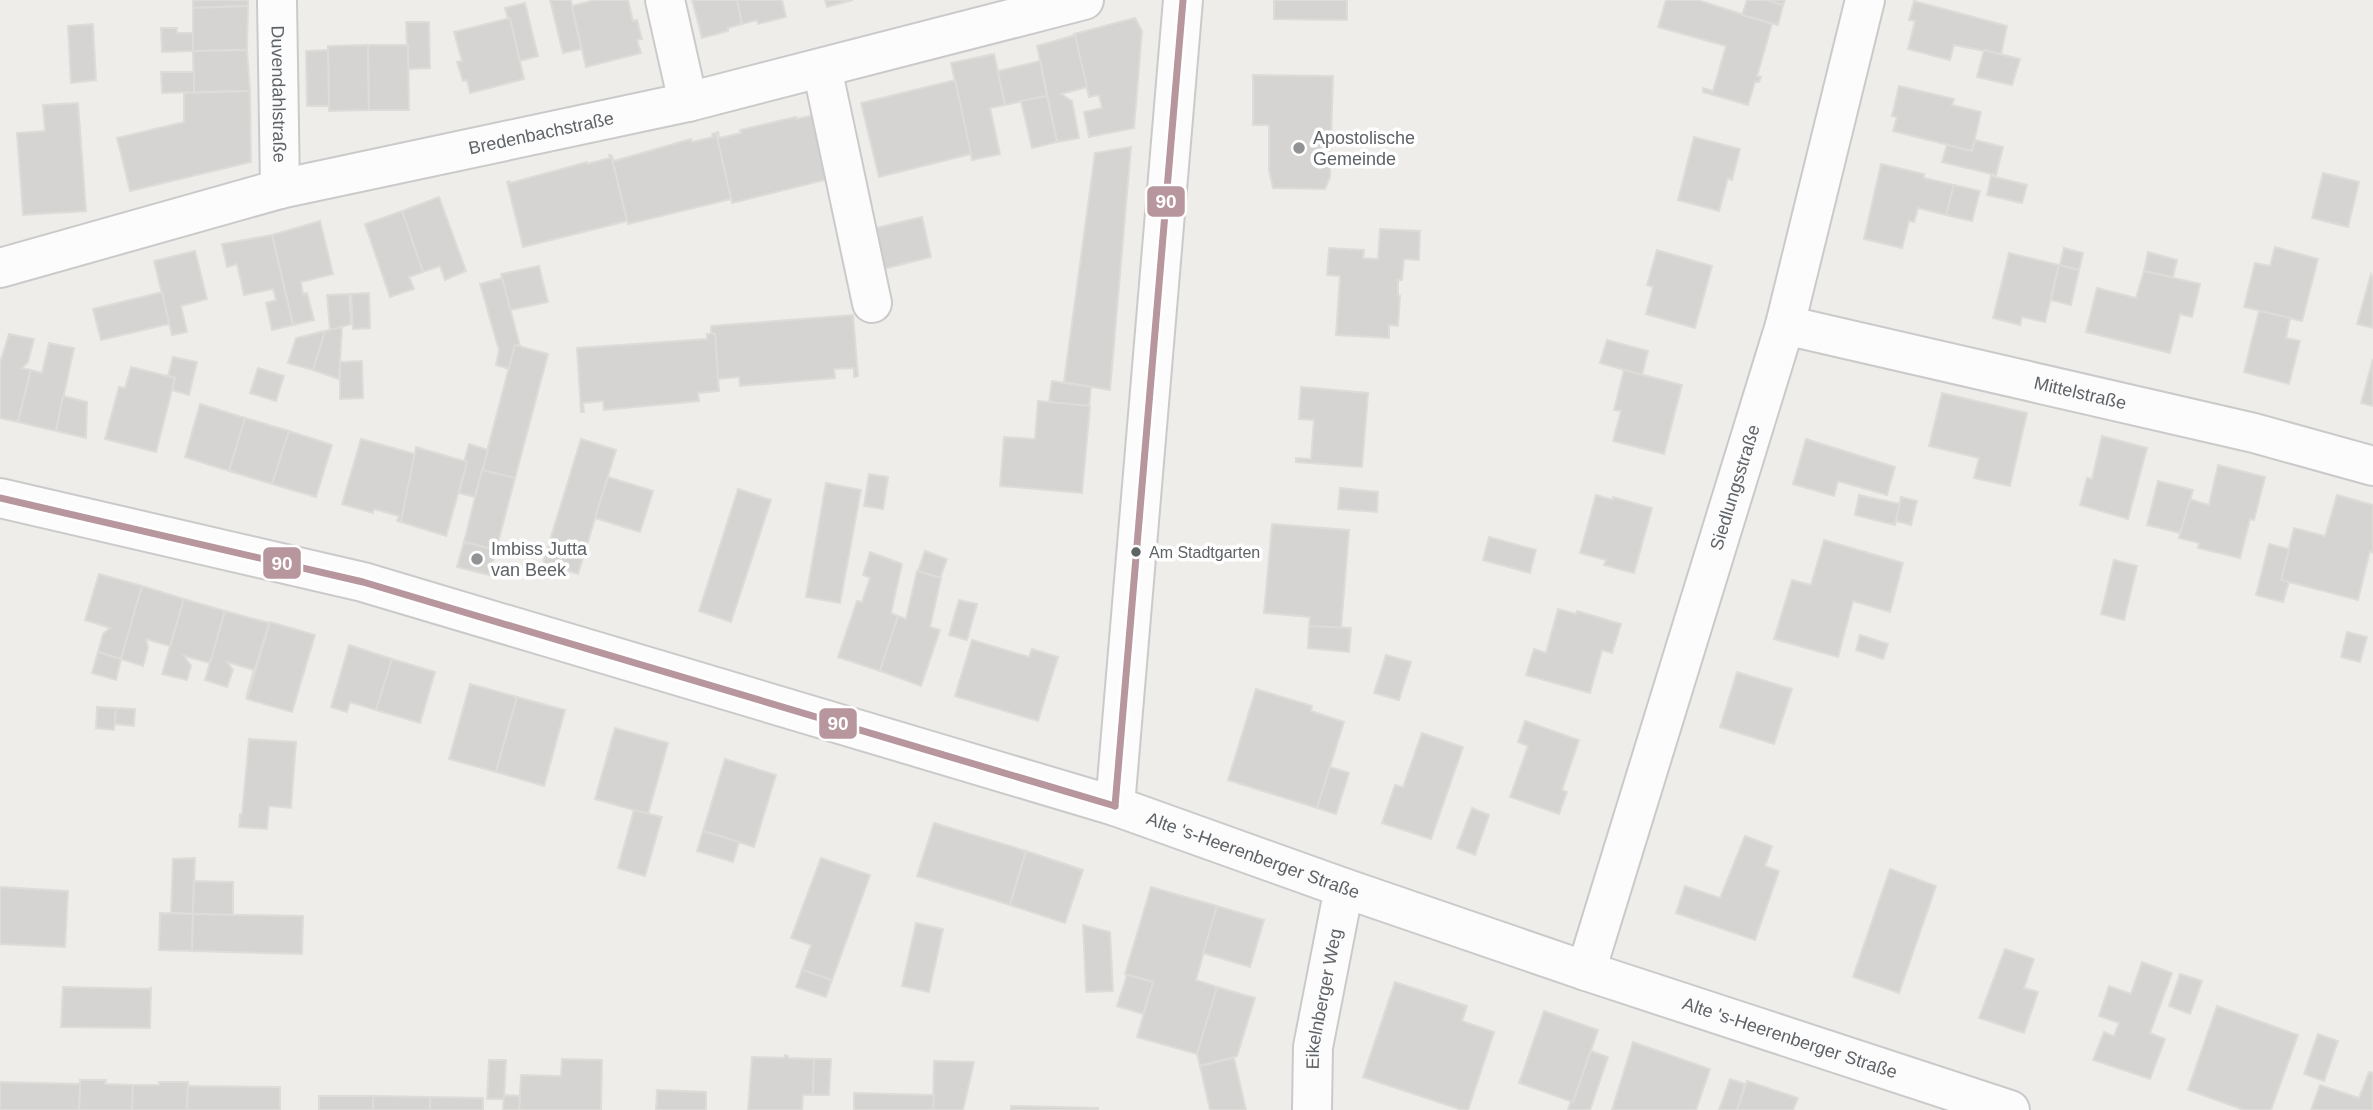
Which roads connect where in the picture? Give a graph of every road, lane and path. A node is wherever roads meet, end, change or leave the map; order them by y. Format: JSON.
{"nodes":[{"id":1,"x":277,"y":0,"type":"edge"},
{"id":2,"x":665,"y":0,"type":"edge"},
{"id":3,"x":1084,"y":0,"type":"edge"},
{"id":4,"x":1183,"y":0,"type":"edge"},
{"id":5,"x":1866,"y":0,"type":"edge"},
{"id":6,"x":822,"y":68,"type":"junction"},
{"id":7,"x":688,"y":102,"type":"junction"},
{"id":8,"x":280,"y":189,"type":"junction"},
{"id":9,"x":0,"y":268,"type":"edge"},
{"id":10,"x":872,"y":303,"type":"dead end"},
{"id":11,"x":1785,"y":325,"type":"junction"},
{"id":12,"x":2373,"y":467,"type":"edge"},
{"id":13,"x":0,"y":498,"type":"edge"},
{"id":14,"x":1115,"y":806,"type":"junction"},
{"id":15,"x":1344,"y":888,"type":"junction"},
{"id":16,"x":1586,"y":971,"type":"junction"},
{"id":17,"x":1312,"y":1110,"type":"edge"},
{"id":18,"x":2010,"y":1110,"type":"edge"}],
"edges":[{"from":1,"to":8,"type":"street","name":"Duvendahlstraße"},
{"from":2,"to":7,"type":"street"},
{"from":3,"to":6,"type":"street","name":"Bredenbachstraße"},
{"from":4,"to":14,"type":"street"},
{"from":5,"to":11,"type":"street","name":"Siedlungsstraße"},
{"from":6,"to":7,"type":"street","name":"Bredenbachstraße"},
{"from":6,"to":10,"type":"street"},
{"from":7,"to":8,"type":"street","name":"Bredenbachstraße"},
{"from":8,"to":9,"type":"street","name":"Bredenbachstraße"},
{"from":11,"to":12,"type":"street","name":"Mittelstraße"},
{"from":11,"to":16,"type":"street","name":"Siedlungsstraße"},
{"from":13,"to":14,"type":"street","name":"Alte 's-Heerenberger Straße"},
{"from":14,"to":15,"type":"street","name":"Alte 's-Heerenberger Straße"},
{"from":15,"to":16,"type":"street","name":"Alte 's-Heerenberger Straße"},
{"from":15,"to":17,"type":"street","name":"Eikelnberger Weg"},
{"from":16,"to":18,"type":"street","name":"Alte 's-Heerenberger Straße"}]}
